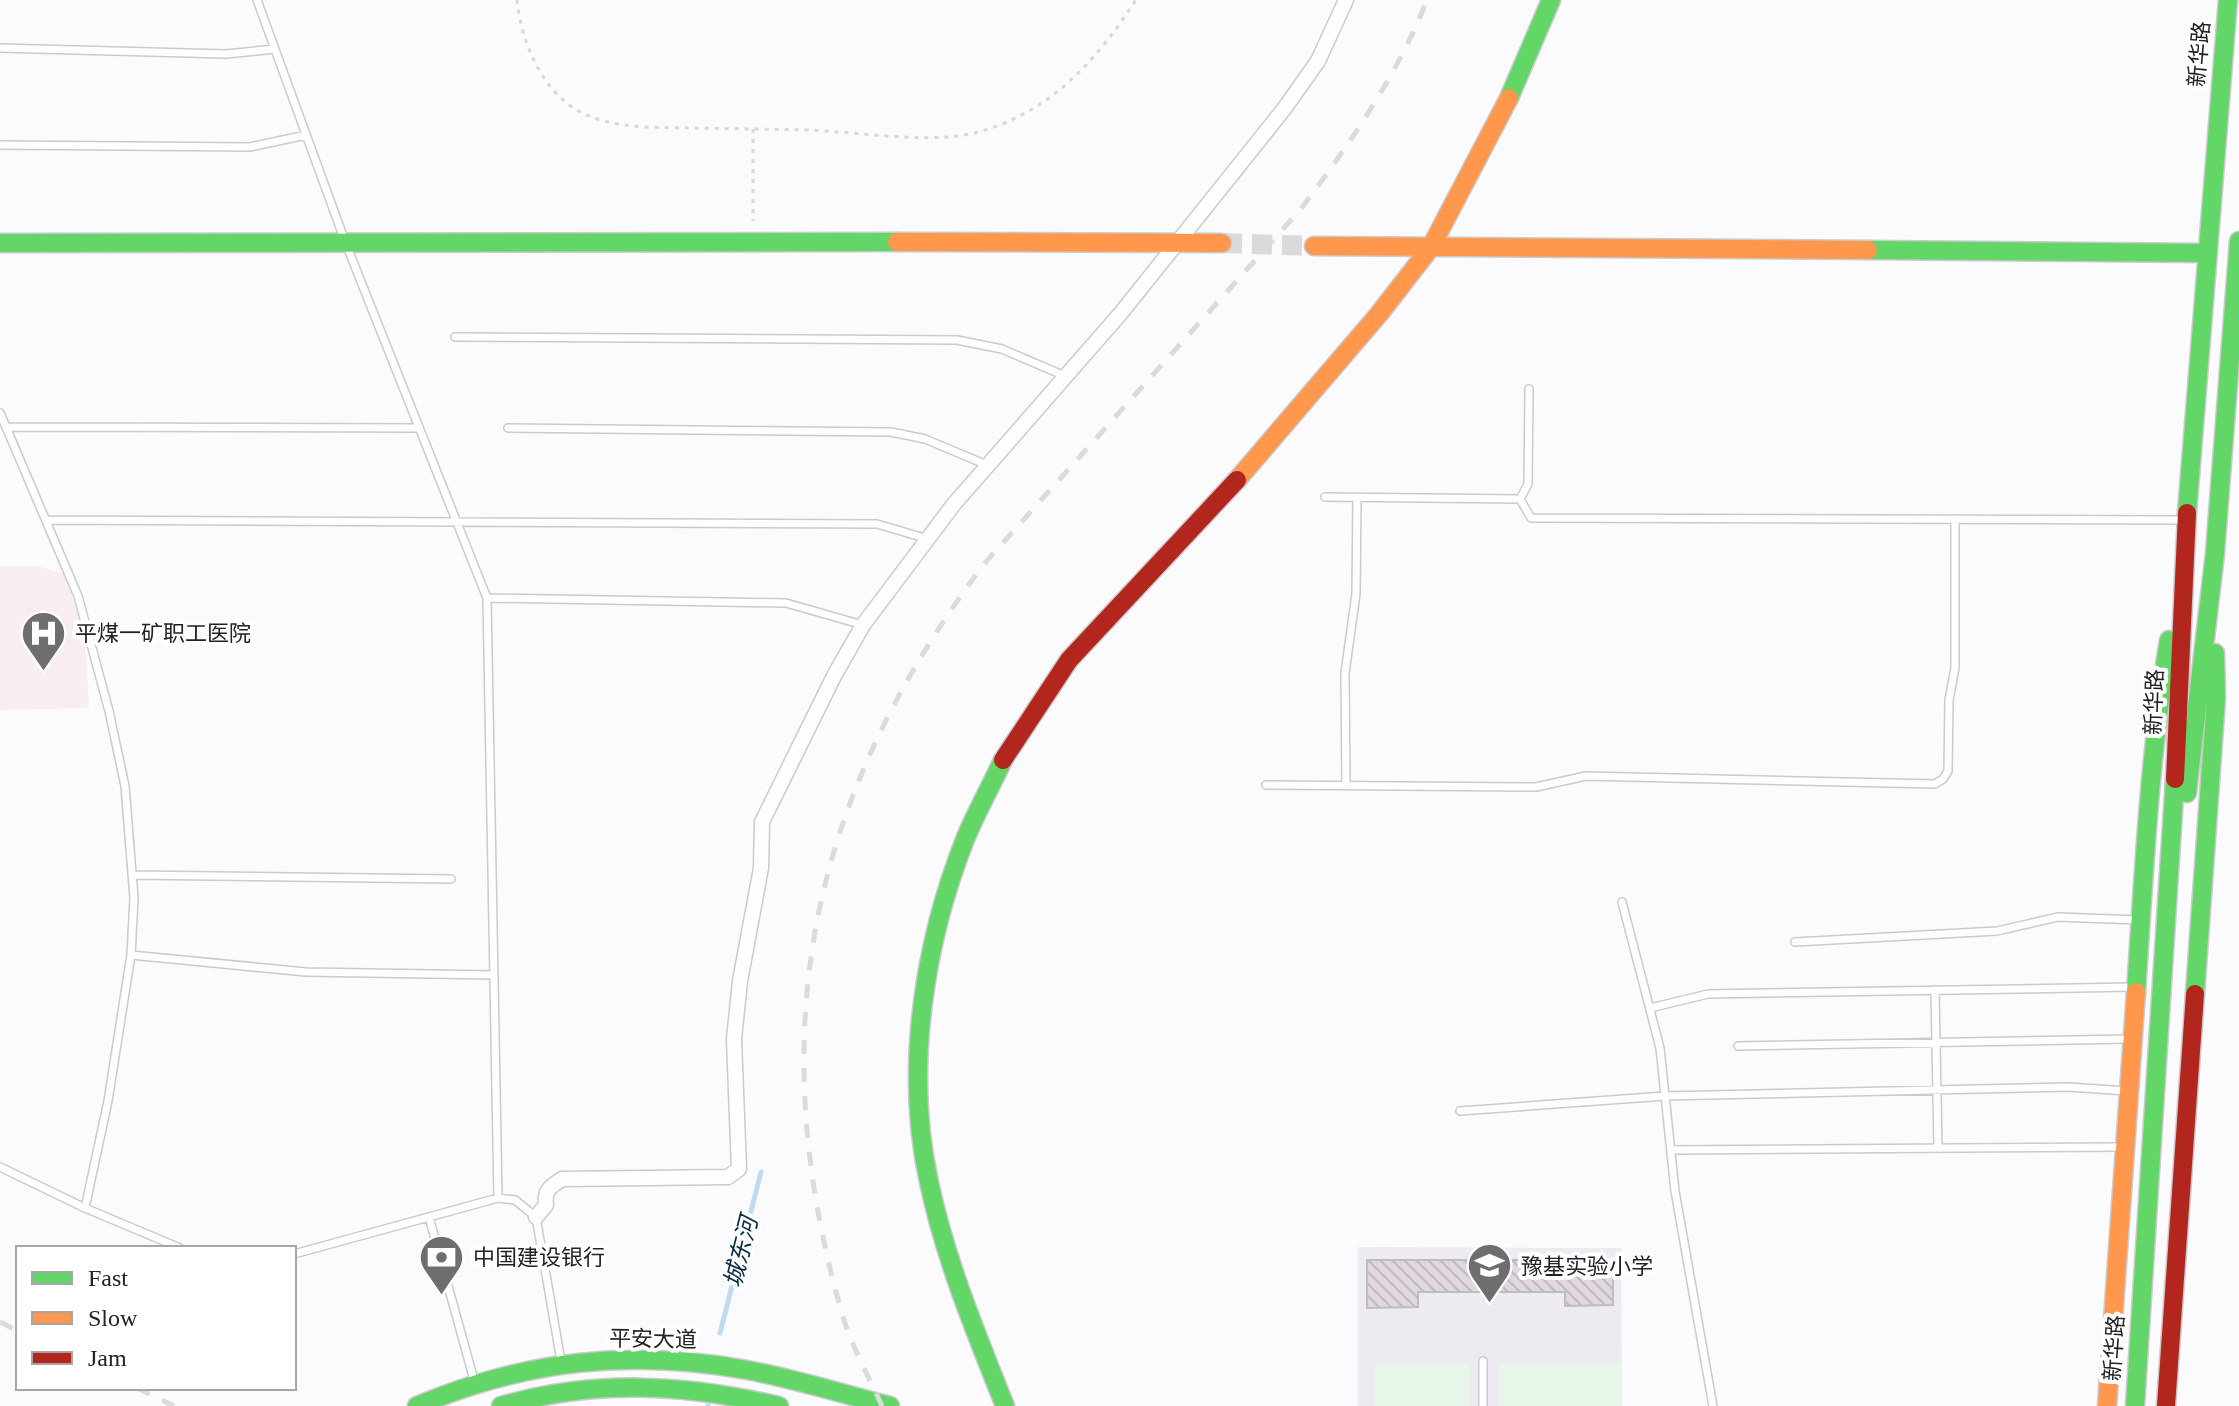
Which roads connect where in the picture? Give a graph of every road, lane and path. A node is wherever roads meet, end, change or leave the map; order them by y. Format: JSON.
{"nodes":[{"id":1,"x":257,"y":0,"type":"edge"},
{"id":2,"x":517,"y":0,"type":"edge"},
{"id":3,"x":1136,"y":0,"type":"edge"},
{"id":4,"x":1346,"y":0,"type":"edge"},
{"id":5,"x":1551,"y":0,"type":"edge"},
{"id":6,"x":2228,"y":0,"type":"edge"},
{"id":7,"x":0,"y":48,"type":"edge"},
{"id":8,"x":275,"y":49,"type":"junction"},
{"id":9,"x":753,"y":129,"type":"junction"},
{"id":10,"x":306,"y":135,"type":"junction"},
{"id":11,"x":0,"y":145,"type":"edge"},
{"id":12,"x":753,"y":241,"type":"junction"},
{"id":13,"x":2239,"y":241,"type":"edge"},
{"id":14,"x":0,"y":243,"type":"edge"},
{"id":15,"x":1222,"y":243,"type":"tunnel mouth"},
{"id":16,"x":346,"y":244,"type":"junction"},
{"id":17,"x":1177,"y":244,"type":"junction"},
{"id":18,"x":1314,"y":246,"type":"tunnel mouth"},
{"id":19,"x":1431,"y":247,"type":"junction"},
{"id":20,"x":2207,"y":253,"type":"junction"},
{"id":21,"x":2238,"y":254,"type":"edge"},
{"id":22,"x":455,"y":337,"type":"dead end"},
{"id":23,"x":1065,"y":376,"type":"junction"},
{"id":24,"x":1529,"y":389,"type":"dead end"},
{"id":25,"x":0,"y":413,"type":"edge"},
{"id":26,"x":6,"y":427,"type":"junction"},
{"id":27,"x":419,"y":428,"type":"junction"},
{"id":28,"x":508,"y":428,"type":"dead end"},
{"id":29,"x":988,"y":466,"type":"junction"},
{"id":30,"x":1325,"y":497,"type":"dead end"},
{"id":31,"x":1357,"y":498,"type":"junction"},
{"id":32,"x":1520,"y":499,"type":"junction"},
{"id":33,"x":1955,"y":519,"type":"junction"},
{"id":34,"x":46,"y":520,"type":"junction"},
{"id":35,"x":2187,"y":520,"type":"junction"},
{"id":36,"x":456,"y":521,"type":"junction"},
{"id":37,"x":928,"y":539,"type":"junction"},
{"id":38,"x":2184,"y":552,"type":"junction"},
{"id":39,"x":2215,"y":553,"type":"junction"},
{"id":40,"x":487,"y":598,"type":"junction"},
{"id":41,"x":863,"y":625,"type":"junction"},
{"id":42,"x":1266,"y":785,"type":"dead end"},
{"id":43,"x":1346,"y":785,"type":"junction"},
{"id":44,"x":2178,"y":816,"type":"junction"},
{"id":45,"x":132,"y":875,"type":"junction"},
{"id":46,"x":451,"y":879,"type":"dead end"},
{"id":47,"x":1622,"y":902,"type":"dead end"},
{"id":48,"x":2141,"y":920,"type":"junction"},
{"id":49,"x":1795,"y":942,"type":"dead end"},
{"id":50,"x":131,"y":955,"type":"junction"},
{"id":51,"x":494,"y":975,"type":"junction"},
{"id":52,"x":2136,"y":987,"type":"junction"},
{"id":53,"x":1935,"y":990,"type":"junction"},
{"id":54,"x":1650,"y":1008,"type":"junction"},
{"id":55,"x":2132,"y":1039,"type":"junction"},
{"id":56,"x":1936,"y":1042,"type":"junction"},
{"id":57,"x":1738,"y":1046,"type":"dead end"},
{"id":58,"x":1937,"y":1090,"type":"junction"},
{"id":59,"x":2129,"y":1092,"type":"junction"},
{"id":60,"x":1665,"y":1096,"type":"junction"},
{"id":61,"x":1460,"y":1111,"type":"dead end"},
{"id":62,"x":2125,"y":1147,"type":"junction"},
{"id":63,"x":1938,"y":1148,"type":"junction"},
{"id":64,"x":1671,"y":1150,"type":"junction"},
{"id":65,"x":0,"y":1167,"type":"edge"},
{"id":66,"x":498,"y":1198,"type":"junction"},
{"id":67,"x":85,"y":1208,"type":"junction"},
{"id":68,"x":429,"y":1217,"type":"junction"},
{"id":69,"x":536,"y":1217,"type":"junction"},
{"id":70,"x":175,"y":1246,"type":"edge"},
{"id":71,"x":296,"y":1253,"type":"edge"},
{"id":72,"x":1483,"y":1361,"type":"dead end"},
{"id":73,"x":561,"y":1363,"type":"junction"},
{"id":74,"x":475,"y":1382,"type":"junction"},
{"id":75,"x":417,"y":1406,"type":"edge"},
{"id":76,"x":501,"y":1406,"type":"edge"},
{"id":77,"x":779,"y":1406,"type":"edge"},
{"id":78,"x":890,"y":1406,"type":"edge"},
{"id":79,"x":1005,"y":1406,"type":"edge"},
{"id":80,"x":1483,"y":1406,"type":"edge"},
{"id":81,"x":1713,"y":1406,"type":"edge"},
{"id":82,"x":2107,"y":1406,"type":"edge"},
{"id":83,"x":2135,"y":1406,"type":"edge"},
{"id":84,"x":2146,"y":1406,"type":"edge"},
{"id":85,"x":2166,"y":1406,"type":"edge"}],
"edges":[{"from":1,"to":8,"type":"lane"},
{"from":2,"to":9,"type":"path"},
{"from":3,"to":9,"type":"path"},
{"from":4,"to":17,"type":"street"},
{"from":5,"to":19,"type":"main road"},
{"from":6,"to":20,"type":"main road","name":"新华路"},
{"from":7,"to":8,"type":"lane"},
{"from":8,"to":10,"type":"lane"},
{"from":9,"to":12,"type":"path"},
{"from":10,"to":11,"type":"lane"},
{"from":10,"to":16,"type":"lane"},
{"from":12,"to":16,"type":"main road"},
{"from":12,"to":17,"type":"main road"},
{"from":13,"to":21,"type":"main road","name":"新华路"},
{"from":14,"to":16,"type":"main road"},
{"from":15,"to":17,"type":"main road"},
{"from":16,"to":27,"type":"lane"},
{"from":17,"to":23,"type":"street"},
{"from":18,"to":19,"type":"main road"},
{"from":19,"to":20,"type":"main road"},
{"from":19,"to":79,"type":"main road"},
{"from":20,"to":35,"type":"main road","name":"新华路"},
{"from":21,"to":39,"type":"main road","name":"新华路"},
{"from":22,"to":23,"type":"lane"},
{"from":23,"to":29,"type":"street"},
{"from":24,"to":32,"type":"lane"},
{"from":25,"to":26,"type":"lane"},
{"from":26,"to":27,"type":"lane"},
{"from":26,"to":34,"type":"lane"},
{"from":27,"to":36,"type":"lane"},
{"from":28,"to":29,"type":"lane"},
{"from":29,"to":37,"type":"street"},
{"from":30,"to":31,"type":"lane"},
{"from":31,"to":32,"type":"lane"},
{"from":31,"to":43,"type":"lane"},
{"from":32,"to":33,"type":"lane"},
{"from":33,"to":35,"type":"lane"},
{"from":33,"to":43,"type":"lane"},
{"from":34,"to":36,"type":"lane"},
{"from":34,"to":45,"type":"lane"},
{"from":35,"to":38,"type":"main road","name":"新华路"},
{"from":36,"to":37,"type":"lane"},
{"from":36,"to":40,"type":"lane"},
{"from":37,"to":41,"type":"street"},
{"from":38,"to":44,"type":"main road","name":"新华路"},
{"from":38,"to":48,"type":"main road"},
{"from":39,"to":44,"type":"main road","name":"新华路"},
{"from":39,"to":85,"type":"main road"},
{"from":40,"to":41,"type":"lane"},
{"from":40,"to":51,"type":"lane"},
{"from":41,"to":69,"type":"street"},
{"from":42,"to":43,"type":"lane"},
{"from":44,"to":83,"type":"main road","name":"新华路"},
{"from":44,"to":84,"type":"main road","name":"新华路"},
{"from":45,"to":46,"type":"lane"},
{"from":45,"to":50,"type":"lane"},
{"from":47,"to":54,"type":"lane"},
{"from":48,"to":49,"type":"lane"},
{"from":48,"to":52,"type":"main road"},
{"from":50,"to":51,"type":"lane"},
{"from":50,"to":67,"type":"lane"},
{"from":51,"to":66,"type":"lane"},
{"from":52,"to":53,"type":"lane"},
{"from":52,"to":55,"type":"main road"},
{"from":53,"to":54,"type":"lane"},
{"from":53,"to":56,"type":"lane"},
{"from":54,"to":60,"type":"lane"},
{"from":55,"to":56,"type":"lane"},
{"from":55,"to":59,"type":"main road"},
{"from":56,"to":57,"type":"lane"},
{"from":56,"to":58,"type":"lane"},
{"from":58,"to":59,"type":"lane"},
{"from":58,"to":60,"type":"lane"},
{"from":58,"to":63,"type":"lane"},
{"from":59,"to":62,"type":"main road"},
{"from":60,"to":61,"type":"lane"},
{"from":60,"to":64,"type":"lane"},
{"from":62,"to":63,"type":"lane"},
{"from":62,"to":82,"type":"main road"},
{"from":63,"to":64,"type":"lane"},
{"from":64,"to":81,"type":"lane"},
{"from":65,"to":67,"type":"lane"},
{"from":66,"to":68,"type":"lane"},
{"from":66,"to":69,"type":"lane"},
{"from":67,"to":70,"type":"lane"},
{"from":68,"to":71,"type":"lane"},
{"from":68,"to":74,"type":"lane"},
{"from":69,"to":73,"type":"lane"},
{"from":72,"to":80,"type":"lane"},
{"from":73,"to":74,"type":"main road","name":"平安大道"},
{"from":73,"to":78,"type":"main road","name":"平安大道"},
{"from":74,"to":75,"type":"main road","name":"平安大道"},
{"from":76,"to":77,"type":"main road"}]}
